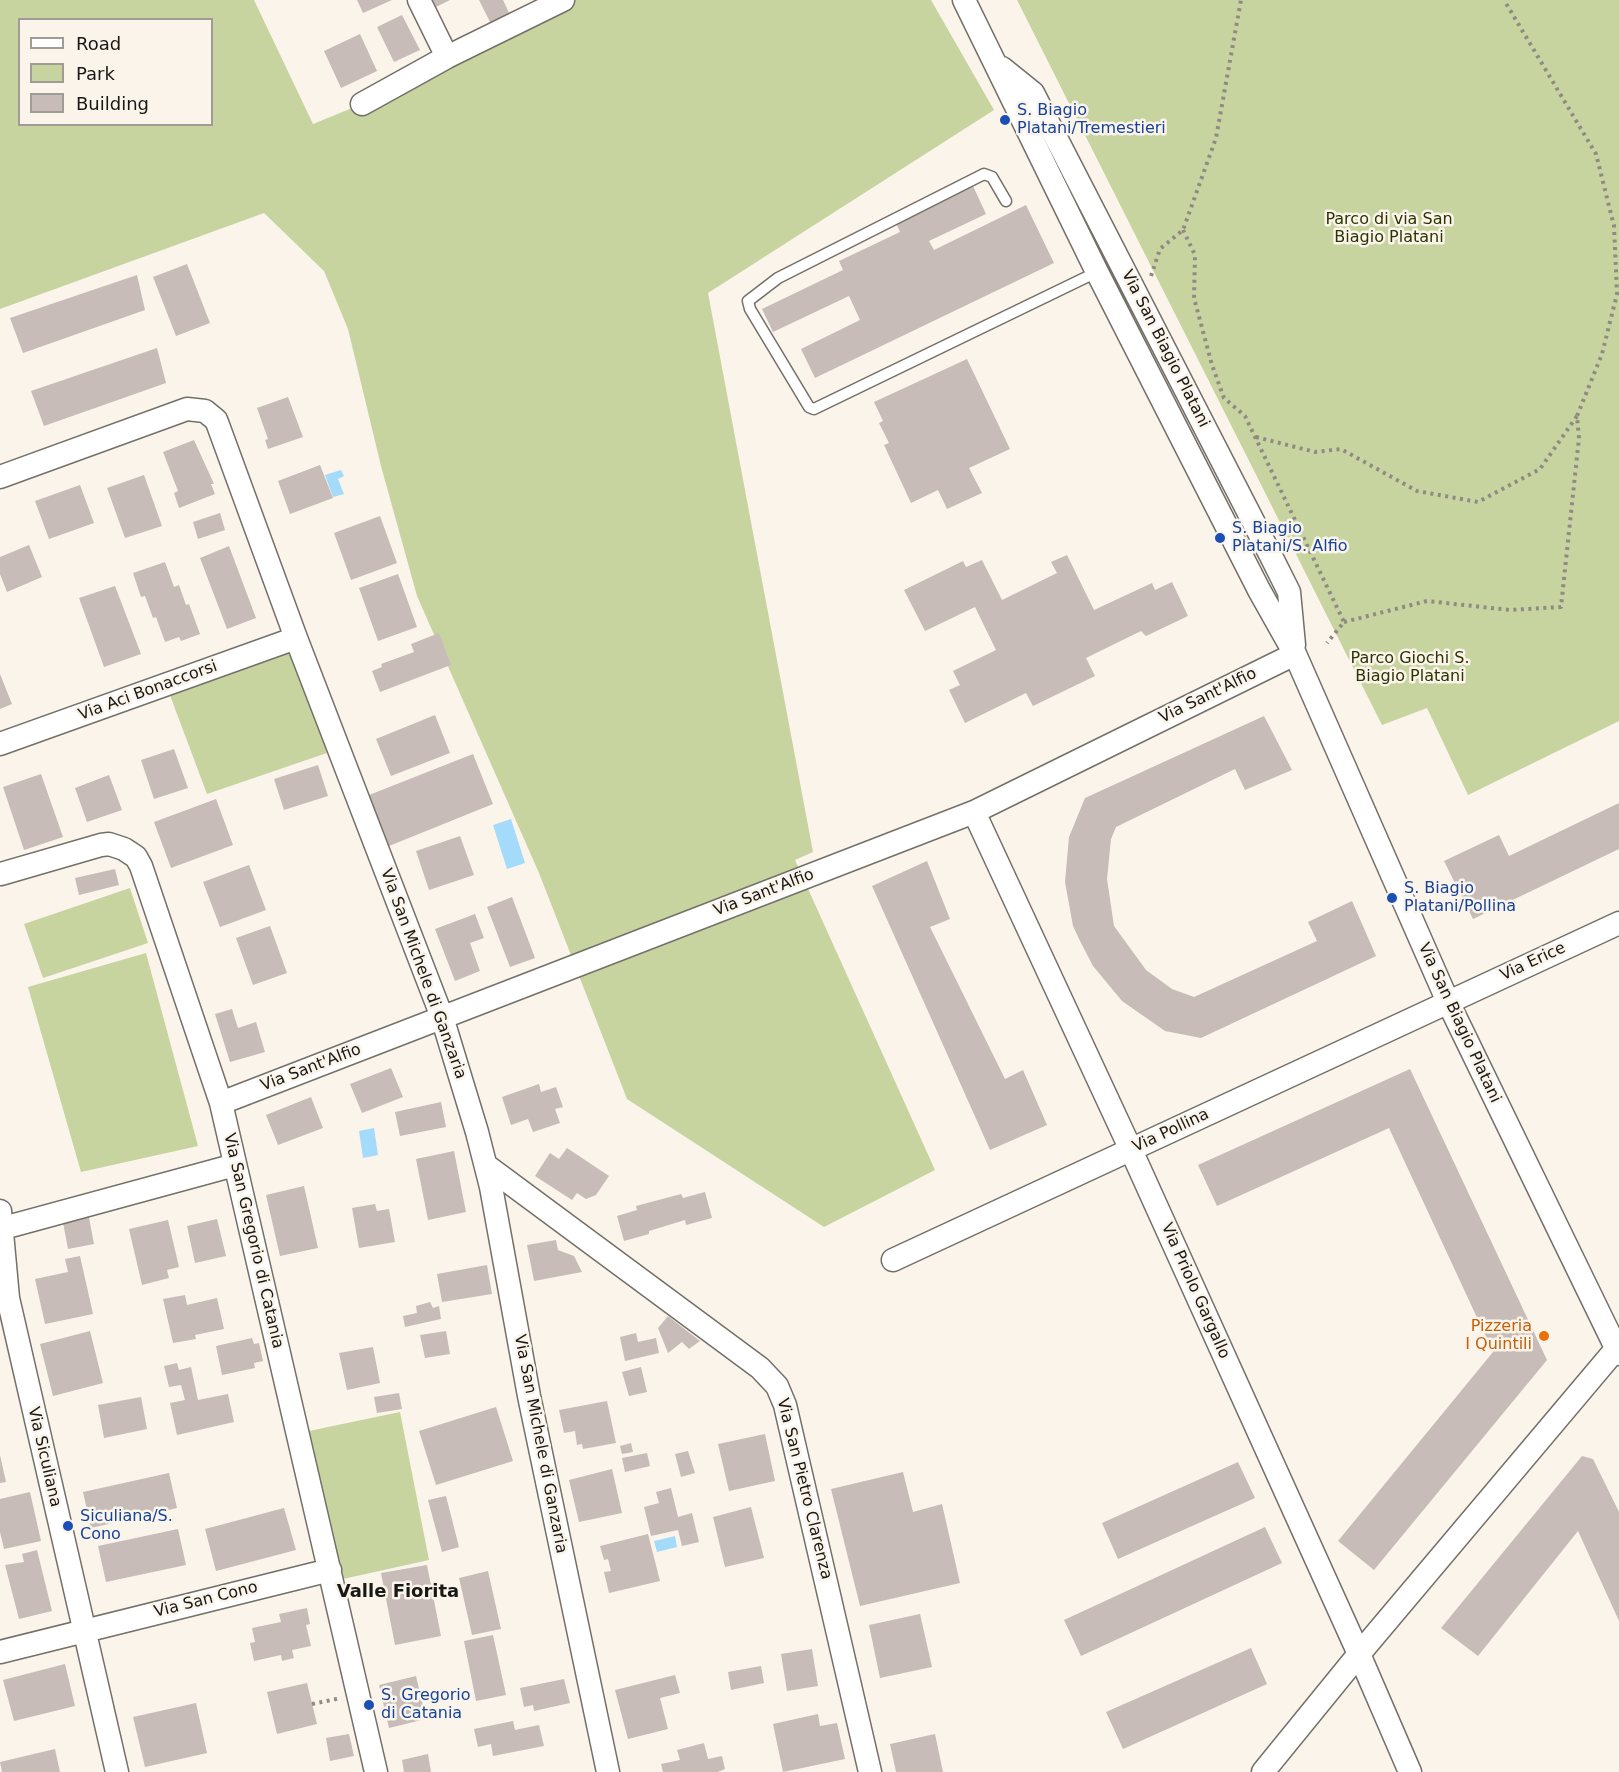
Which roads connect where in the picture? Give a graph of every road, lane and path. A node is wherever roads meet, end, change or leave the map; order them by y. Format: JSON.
{"nodes":[{"id":1,"x":419,"y":0,"type":"edge"},
{"id":2,"x":563,"y":0,"type":"edge"},
{"id":3,"x":964,"y":0,"type":"edge"},
{"id":4,"x":1240,"y":0,"type":"edge"},
{"id":5,"x":1504,"y":0,"type":"edge"},
{"id":6,"x":447,"y":57,"type":"junction"},
{"id":7,"x":996,"y":63,"type":"junction"},
{"id":8,"x":362,"y":104,"type":"dead end"},
{"id":9,"x":1006,"y":201,"type":"dead end"},
{"id":10,"x":1183,"y":230,"type":"junction"},
{"id":11,"x":1097,"y":272,"type":"junction"},
{"id":12,"x":1141,"y":303,"type":"junction"},
{"id":13,"x":1577,"y":416,"type":"junction"},
{"id":14,"x":1255,"y":436,"type":"junction"},
{"id":15,"x":0,"y":477,"type":"edge"},
{"id":16,"x":1281,"y":576,"type":"junction"},
{"id":17,"x":1259,"y":590,"type":"junction"},
{"id":18,"x":1344,"y":622,"type":"junction"},
{"id":19,"x":296,"y":638,"type":"junction"},
{"id":20,"x":1327,"y":643,"type":"dead end"},
{"id":21,"x":1295,"y":654,"type":"junction"},
{"id":22,"x":0,"y":744,"type":"edge"},
{"id":23,"x":974,"y":812,"type":"junction"},
{"id":24,"x":0,"y":871,"type":"edge"},
{"id":25,"x":1619,"y":923,"type":"edge"},
{"id":26,"x":1448,"y":1002,"type":"junction"},
{"id":27,"x":442,"y":1017,"type":"junction"},
{"id":28,"x":221,"y":1103,"type":"junction"},
{"id":29,"x":1131,"y":1150,"type":"junction"},
{"id":30,"x":235,"y":1165,"type":"junction"},
{"id":31,"x":487,"y":1166,"type":"junction"},
{"id":32,"x":1,"y":1223,"type":"edge"},
{"id":33,"x":893,"y":1260,"type":"dead end"},
{"id":34,"x":1618,"y":1351,"type":"edge"},
{"id":35,"x":330,"y":1570,"type":"junction"},
{"id":36,"x":83,"y":1630,"type":"junction"},
{"id":37,"x":0,"y":1652,"type":"edge"},
{"id":38,"x":1359,"y":1654,"type":"junction"},
{"id":39,"x":346,"y":1697,"type":"dead end"},
{"id":40,"x":312,"y":1704,"type":"dead end"},
{"id":41,"x":117,"y":1772,"type":"edge"},
{"id":42,"x":376,"y":1772,"type":"edge"},
{"id":43,"x":608,"y":1772,"type":"edge"},
{"id":44,"x":870,"y":1772,"type":"edge"},
{"id":45,"x":1263,"y":1772,"type":"edge"},
{"id":46,"x":1410,"y":1772,"type":"edge"}],
"edges":[{"from":1,"to":6,"type":"street"},
{"from":2,"to":6,"type":"street"},
{"from":3,"to":7,"type":"street","name":"Via San Biagio Platani"},
{"from":4,"to":10,"type":"path"},
{"from":5,"to":13,"type":"path"},
{"from":6,"to":8,"type":"street"},
{"from":7,"to":11,"type":"street","name":"Via San Biagio Platani"},
{"from":7,"to":12,"type":"street","name":"Via San Biagio Platani"},
{"from":9,"to":11,"type":"lane"},
{"from":10,"to":12,"type":"path"},
{"from":10,"to":14,"type":"path"},
{"from":11,"to":17,"type":"street","name":"Via San Biagio Platani"},
{"from":12,"to":16,"type":"street","name":"Via San Biagio Platani"},
{"from":13,"to":14,"type":"path"},
{"from":13,"to":18,"type":"path"},
{"from":14,"to":18,"type":"path"},
{"from":15,"to":19,"type":"street","name":"Via San Michele di Ganzaria"},
{"from":16,"to":17,"type":"street"},
{"from":16,"to":21,"type":"street","name":"Via San Biagio Platani"},
{"from":17,"to":21,"type":"street","name":"Via San Biagio Platani"},
{"from":18,"to":20,"type":"path"},
{"from":19,"to":22,"type":"street","name":"Via Aci Bonaccorsi"},
{"from":19,"to":27,"type":"street","name":"Via San Michele di Ganzaria"},
{"from":21,"to":23,"type":"street","name":"Via Sant'Alfio"},
{"from":21,"to":26,"type":"street","name":"Via San Biagio Platani"},
{"from":23,"to":27,"type":"street","name":"Via Sant'Alfio"},
{"from":23,"to":29,"type":"street","name":"Via Priolo Gargallo"},
{"from":24,"to":28,"type":"street","name":"Via San Gregorio di Catania"},
{"from":25,"to":26,"type":"street","name":"Via Erice"},
{"from":26,"to":29,"type":"street","name":"Via Pollina"},
{"from":26,"to":34,"type":"street","name":"Via San Biagio Platani"},
{"from":27,"to":28,"type":"street","name":"Via Sant'Alfio"},
{"from":27,"to":31,"type":"street","name":"Via San Michele di Ganzaria"},
{"from":28,"to":30,"type":"street","name":"Via San Gregorio di Catania"},
{"from":29,"to":33,"type":"street","name":"Via Pollina"},
{"from":29,"to":38,"type":"street","name":"Via Priolo Gargallo"},
{"from":30,"to":32,"type":"street"},
{"from":30,"to":35,"type":"street","name":"Via San Gregorio di Catania"},
{"from":31,"to":43,"type":"street","name":"Via San Michele di Ganzaria"},
{"from":31,"to":44,"type":"street","name":"Via San Pietro Clarenza"},
{"from":32,"to":36,"type":"street","name":"Via Siculiana"},
{"from":34,"to":38,"type":"street"},
{"from":35,"to":36,"type":"street","name":"Via San Cono"},
{"from":35,"to":42,"type":"street","name":"Via San Gregorio di Catania"},
{"from":36,"to":37,"type":"street","name":"Via San Cono"},
{"from":36,"to":41,"type":"street","name":"Via Siculiana"},
{"from":38,"to":45,"type":"street"},
{"from":38,"to":46,"type":"street","name":"Via Priolo Gargallo"},
{"from":39,"to":40,"type":"path"}]}
